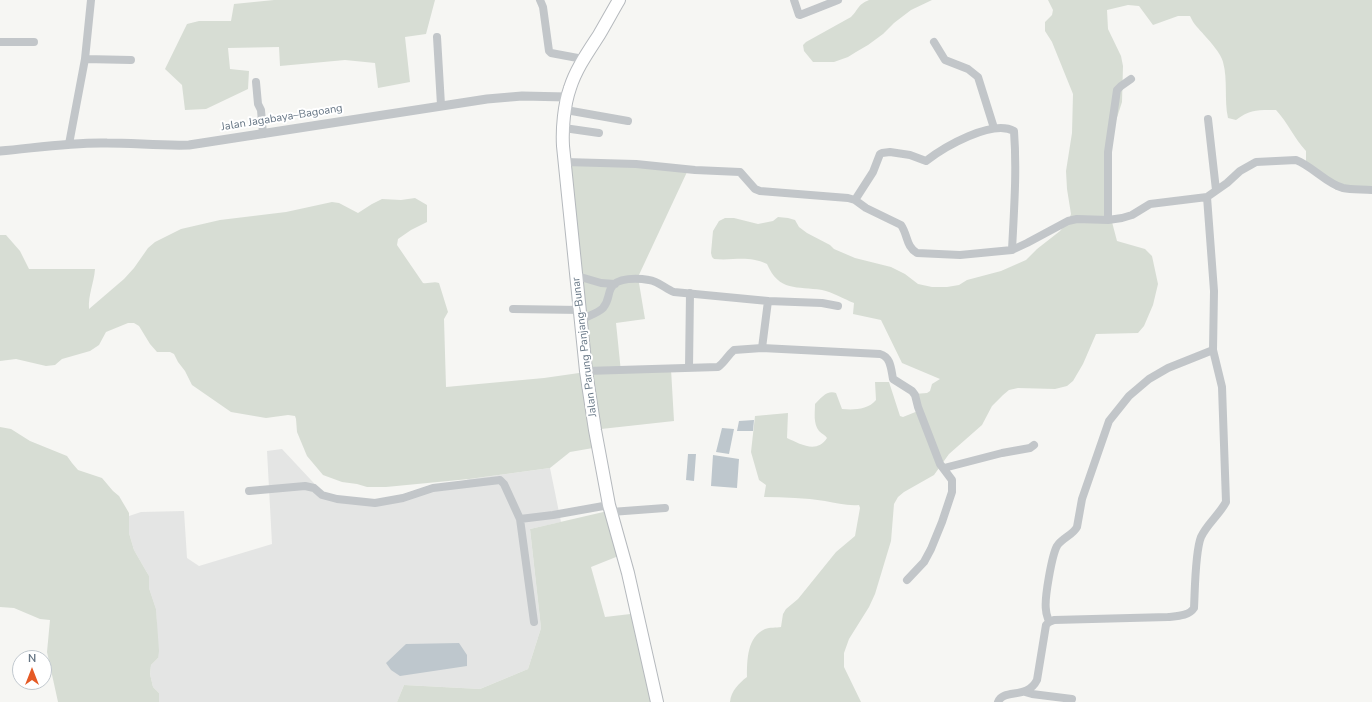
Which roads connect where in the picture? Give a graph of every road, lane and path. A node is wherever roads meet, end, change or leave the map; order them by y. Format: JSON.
{"nodes":[{"id":1,"x":91,"y":0,"type":"edge"},
{"id":2,"x":540,"y":0,"type":"edge"},
{"id":3,"x":619,"y":0,"type":"edge"},
{"id":4,"x":794,"y":0,"type":"edge"},
{"id":5,"x":838,"y":0,"type":"edge"},
{"id":6,"x":437,"y":36,"type":"dead end"},
{"id":7,"x":0,"y":42,"type":"edge"},
{"id":8,"x":34,"y":42,"type":"dead end"},
{"id":9,"x":934,"y":42,"type":"dead end"},
{"id":10,"x":583,"y":58,"type":"junction"},
{"id":11,"x":85,"y":59,"type":"junction"},
{"id":12,"x":131,"y":60,"type":"dead end"},
{"id":13,"x":1131,"y":79,"type":"dead end"},
{"id":14,"x":256,"y":82,"type":"dead end"},
{"id":15,"x":567,"y":98,"type":"junction"},
{"id":16,"x":441,"y":105,"type":"junction"},
{"id":17,"x":566,"y":110,"type":"junction"},
{"id":18,"x":1208,"y":119,"type":"dead end"},
{"id":19,"x":628,"y":121,"type":"dead end"},
{"id":20,"x":564,"y":128,"type":"junction"},
{"id":21,"x":994,"y":128,"type":"junction"},
{"id":22,"x":599,"y":133,"type":"dead end"},
{"id":23,"x":263,"y":134,"type":"junction"},
{"id":24,"x":69,"y":144,"type":"junction"},
{"id":25,"x":0,"y":151,"type":"edge"},
{"id":26,"x":565,"y":162,"type":"junction"},
{"id":27,"x":1216,"y":190,"type":"junction"},
{"id":28,"x":1372,"y":190,"type":"edge"},
{"id":29,"x":1207,"y":197,"type":"junction"},
{"id":30,"x":854,"y":200,"type":"junction"},
{"id":31,"x":1108,"y":220,"type":"junction"},
{"id":32,"x":1012,"y":250,"type":"junction"},
{"id":33,"x":577,"y":276,"type":"junction"},
{"id":34,"x":615,"y":284,"type":"junction"},
{"id":35,"x":690,"y":293,"type":"junction"},
{"id":36,"x":768,"y":301,"type":"junction"},
{"id":37,"x":838,"y":306,"type":"dead end"},
{"id":38,"x":513,"y":309,"type":"dead end"},
{"id":39,"x":581,"y":315,"type":"junction"},
{"id":40,"x":762,"y":348,"type":"junction"},
{"id":41,"x":1213,"y":350,"type":"junction"},
{"id":42,"x":689,"y":368,"type":"junction"},
{"id":43,"x":586,"y":371,"type":"junction"},
{"id":44,"x":1034,"y":445,"type":"dead end"},
{"id":45,"x":944,"y":468,"type":"junction"},
{"id":46,"x":249,"y":491,"type":"dead end"},
{"id":47,"x":665,"y":508,"type":"dead end"},
{"id":48,"x":610,"y":509,"type":"junction"},
{"id":49,"x":520,"y":519,"type":"junction"},
{"id":50,"x":907,"y":580,"type":"dead end"},
{"id":51,"x":534,"y":622,"type":"dead end"},
{"id":52,"x":1049,"y":622,"type":"junction"},
{"id":53,"x":1024,"y":692,"type":"junction"},
{"id":54,"x":1072,"y":699,"type":"dead end"},
{"id":55,"x":657,"y":702,"type":"edge"},
{"id":56,"x":998,"y":702,"type":"edge"}],
"edges":[{"from":1,"to":11,"type":"street"},
{"from":2,"to":10,"type":"street"},
{"from":3,"to":10,"type":"main road","name":"Jalan Parung Panjang–Bunar"},
{"from":4,"to":5,"type":"street"},
{"from":6,"to":16,"type":"street"},
{"from":7,"to":8,"type":"street"},
{"from":9,"to":21,"type":"street"},
{"from":10,"to":15,"type":"main road","name":"Jalan Parung Panjang–Bunar"},
{"from":11,"to":12,"type":"street"},
{"from":11,"to":24,"type":"street"},
{"from":13,"to":31,"type":"street"},
{"from":14,"to":23,"type":"street"},
{"from":15,"to":16,"type":"street","name":"Jalan Jagabaya–Bagoang"},
{"from":15,"to":17,"type":"main road","name":"Jalan Parung Panjang–Bunar"},
{"from":16,"to":23,"type":"street","name":"Jalan Jagabaya–Bagoang"},
{"from":17,"to":19,"type":"street"},
{"from":17,"to":20,"type":"main road","name":"Jalan Parung Panjang–Bunar"},
{"from":18,"to":27,"type":"street"},
{"from":20,"to":22,"type":"street"},
{"from":20,"to":26,"type":"main road","name":"Jalan Parung Panjang–Bunar"},
{"from":21,"to":30,"type":"street"},
{"from":21,"to":32,"type":"street"},
{"from":23,"to":24,"type":"street","name":"Jalan Jagabaya–Bagoang"},
{"from":24,"to":25,"type":"street","name":"Jalan Jagabaya–Bagoang"},
{"from":26,"to":30,"type":"street"},
{"from":26,"to":33,"type":"main road","name":"Jalan Parung Panjang–Bunar"},
{"from":27,"to":28,"type":"street"},
{"from":27,"to":29,"type":"street"},
{"from":29,"to":31,"type":"street"},
{"from":29,"to":41,"type":"street"},
{"from":30,"to":32,"type":"street"},
{"from":31,"to":32,"type":"street"},
{"from":33,"to":34,"type":"street"},
{"from":33,"to":39,"type":"main road","name":"Jalan Parung Panjang–Bunar"},
{"from":34,"to":35,"type":"street"},
{"from":34,"to":39,"type":"street"},
{"from":35,"to":36,"type":"street"},
{"from":35,"to":42,"type":"street"},
{"from":36,"to":37,"type":"street"},
{"from":36,"to":40,"type":"street"},
{"from":38,"to":39,"type":"street"},
{"from":39,"to":43,"type":"main road","name":"Jalan Parung Panjang–Bunar"},
{"from":40,"to":42,"type":"street"},
{"from":40,"to":45,"type":"street"},
{"from":41,"to":52,"type":"street"},
{"from":41,"to":52,"type":"street"},
{"from":42,"to":43,"type":"street"},
{"from":43,"to":48,"type":"main road","name":"Jalan Parung Panjang–Bunar"},
{"from":44,"to":45,"type":"street"},
{"from":45,"to":50,"type":"street"},
{"from":46,"to":49,"type":"street"},
{"from":47,"to":48,"type":"street"},
{"from":48,"to":49,"type":"street"},
{"from":48,"to":55,"type":"main road","name":"Jalan Parung Panjang–Bunar"},
{"from":49,"to":51,"type":"street"},
{"from":52,"to":53,"type":"street"},
{"from":53,"to":54,"type":"street"},
{"from":53,"to":56,"type":"street"}]}
